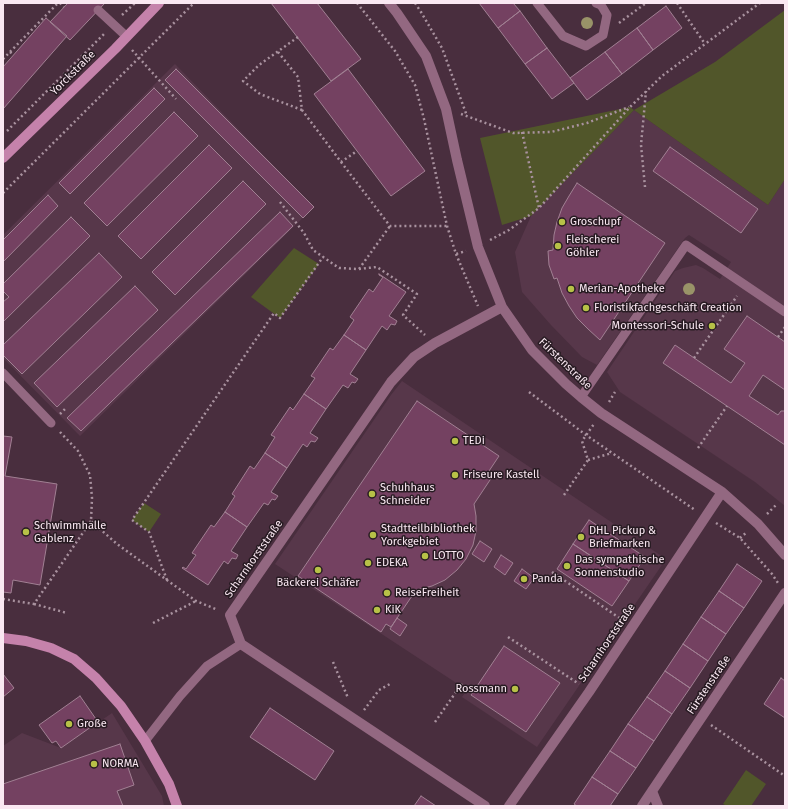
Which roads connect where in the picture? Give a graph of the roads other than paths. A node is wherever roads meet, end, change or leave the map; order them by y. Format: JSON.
{"nodes":[{"id":1,"x":159,"y":3,"type":"edge"},
{"id":2,"x":389,"y":3,"type":"edge"},
{"id":3,"x":537,"y":3,"type":"edge"},
{"id":4,"x":596,"y":3,"type":"edge"},
{"id":5,"x":98,"y":10,"type":"dead end"},
{"id":6,"x":124,"y":38,"type":"junction"},
{"id":7,"x":3,"y":158,"type":"edge"},
{"id":8,"x":502,"y":307,"type":"junction"},
{"id":9,"x":785,"y":312,"type":"edge"},
{"id":10,"x":3,"y":373,"type":"edge"},
{"id":11,"x":581,"y":397,"type":"junction"},
{"id":12,"x":51,"y":423,"type":"road end"},
{"id":13,"x":722,"y":492,"type":"junction"},
{"id":14,"x":785,"y":555,"type":"edge"},
{"id":15,"x":785,"y":593,"type":"edge"},
{"id":16,"x":3,"y":638,"type":"edge"},
{"id":17,"x":241,"y":644,"type":"junction"},
{"id":18,"x":145,"y":741,"type":"junction"},
{"id":19,"x":652,"y":791,"type":"junction"},
{"id":20,"x":177,"y":806,"type":"edge"},
{"id":21,"x":485,"y":806,"type":"edge"},
{"id":22,"x":509,"y":806,"type":"edge"},
{"id":23,"x":642,"y":806,"type":"edge"},
{"id":24,"x":658,"y":806,"type":"edge"}],
"edges":[{"from":1,"to":6,"type":"main road","name":"Yorckstraße"},
{"from":2,"to":8,"type":"street","name":"Fürstenstraße"},
{"from":3,"to":4,"type":"lane"},
{"from":5,"to":6,"type":"lane"},
{"from":6,"to":7,"type":"main road","name":"Yorckstraße"},
{"from":8,"to":11,"type":"street","name":"Fürstenstraße"},
{"from":8,"to":17,"type":"street","name":"Scharnhorststraße"},
{"from":9,"to":11,"type":"lane"},
{"from":10,"to":12,"type":"lane"},
{"from":11,"to":13,"type":"street","name":"Fürstenstraße"},
{"from":13,"to":14,"type":"street","name":"Fürstenstraße"},
{"from":13,"to":22,"type":"street","name":"Scharnhorststraße"},
{"from":15,"to":19,"type":"street","name":"Fürstenstraße"},
{"from":16,"to":18,"type":"main road"},
{"from":17,"to":18,"type":"lane"},
{"from":17,"to":21,"type":"street"},
{"from":18,"to":20,"type":"main road"},
{"from":19,"to":23,"type":"street","name":"Fürstenstraße"},
{"from":19,"to":24,"type":"street"}]}
